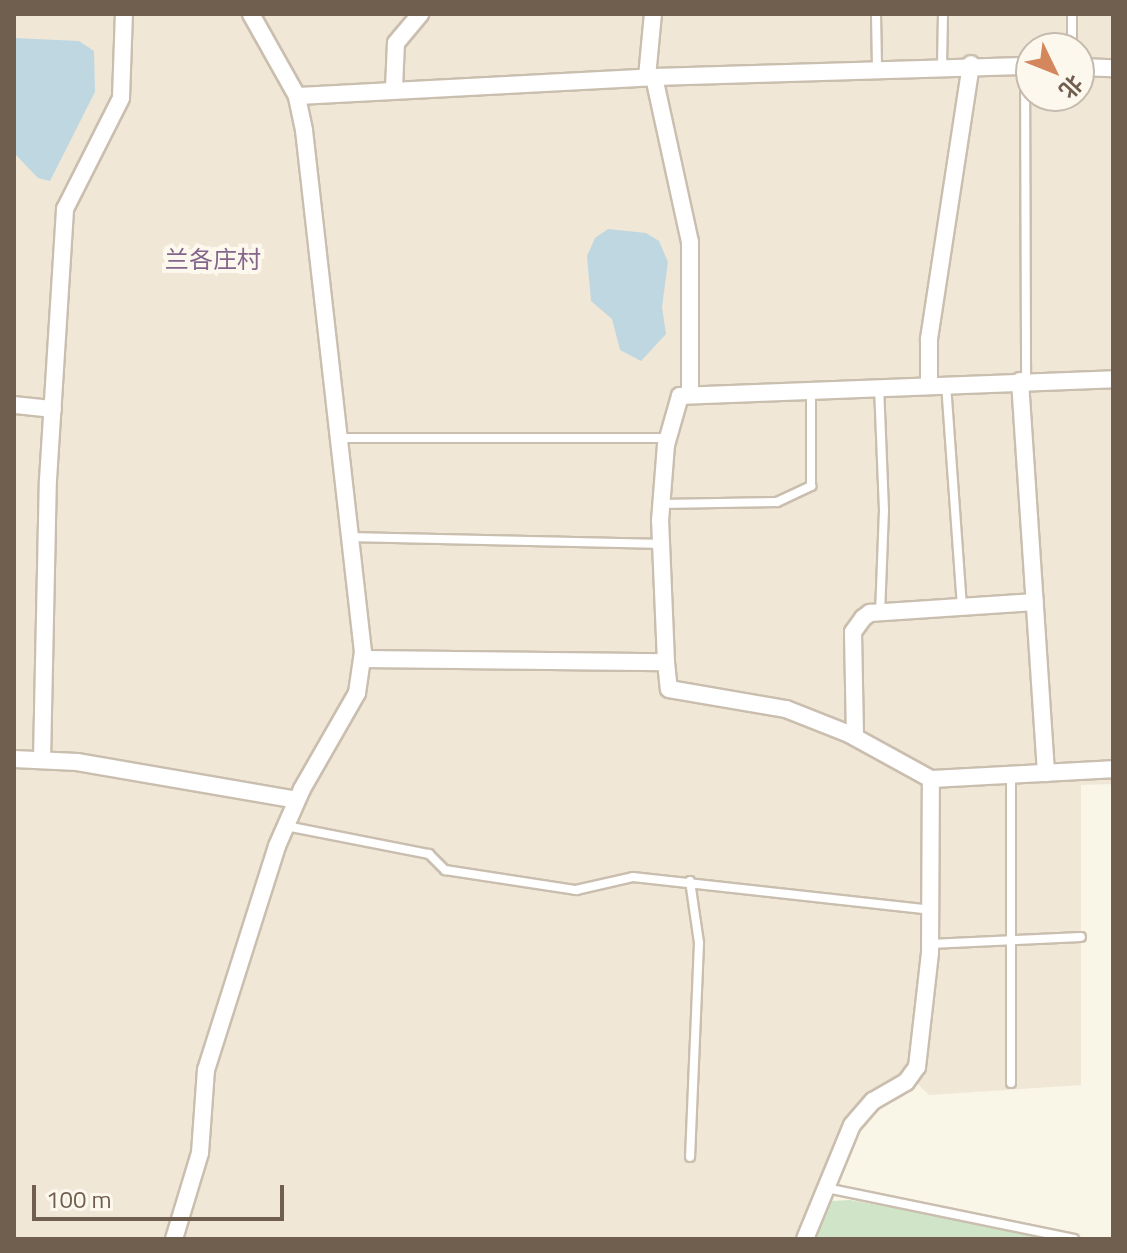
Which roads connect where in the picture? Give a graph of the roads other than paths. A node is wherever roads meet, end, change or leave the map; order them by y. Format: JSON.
{"nodes":[{"id":1,"x":124,"y":14,"type":"edge"},
{"id":2,"x":251,"y":14,"type":"edge"},
{"id":3,"x":420,"y":14,"type":"edge"},
{"id":4,"x":653,"y":14,"type":"edge"},
{"id":5,"x":876,"y":14,"type":"edge"},
{"id":6,"x":943,"y":14,"type":"edge"},
{"id":7,"x":971,"y":64,"type":"junction"},
{"id":8,"x":942,"y":66,"type":"junction"},
{"id":9,"x":1015,"y":66,"type":"edge"},
{"id":10,"x":877,"y":68,"type":"junction"},
{"id":11,"x":651,"y":77,"type":"junction"},
{"id":12,"x":394,"y":88,"type":"junction"},
{"id":13,"x":297,"y":96,"type":"junction"},
{"id":14,"x":1027,"y":112,"type":"edge"},
{"id":15,"x":1113,"y":379,"type":"edge"},
{"id":16,"x":1023,"y":381,"type":"junction"},
{"id":17,"x":938,"y":383,"type":"junction"},
{"id":18,"x":879,"y":385,"type":"junction"},
{"id":19,"x":811,"y":389,"type":"junction"},
{"id":20,"x":690,"y":395,"type":"junction"},
{"id":21,"x":14,"y":405,"type":"edge"},
{"id":22,"x":53,"y":409,"type":"junction"},
{"id":23,"x":341,"y":438,"type":"junction"},
{"id":24,"x":668,"y":438,"type":"junction"},
{"id":25,"x":661,"y":504,"type":"junction"},
{"id":26,"x":352,"y":537,"type":"junction"},
{"id":27,"x":662,"y":544,"type":"junction"},
{"id":28,"x":1035,"y":602,"type":"junction"},
{"id":29,"x":962,"y":607,"type":"junction"},
{"id":30,"x":880,"y":612,"type":"junction"},
{"id":31,"x":363,"y":659,"type":"junction"},
{"id":32,"x":666,"y":662,"type":"junction"},
{"id":33,"x":855,"y":737,"type":"junction"},
{"id":34,"x":14,"y":759,"type":"edge"},
{"id":35,"x":42,"y":760,"type":"junction"},
{"id":36,"x":1113,"y":769,"type":"edge"},
{"id":37,"x":1046,"y":773,"type":"junction"},
{"id":38,"x":1011,"y":775,"type":"junction"},
{"id":39,"x":931,"y":779,"type":"junction"},
{"id":40,"x":297,"y":800,"type":"junction"},
{"id":41,"x":286,"y":826,"type":"junction"},
{"id":42,"x":690,"y":881,"type":"junction"},
{"id":43,"x":930,"y":910,"type":"junction"},
{"id":44,"x":1081,"y":937,"type":"dead end"},
{"id":45,"x":1011,"y":940,"type":"junction"},
{"id":46,"x":930,"y":944,"type":"junction"},
{"id":47,"x":1011,"y":1083,"type":"dead end"},
{"id":48,"x":690,"y":1157,"type":"dead end"},
{"id":49,"x":825,"y":1188,"type":"junction"},
{"id":50,"x":174,"y":1239,"type":"edge"},
{"id":51,"x":805,"y":1239,"type":"edge"},
{"id":52,"x":1074,"y":1239,"type":"edge"}],
"edges":[{"from":1,"to":22,"type":"street"},
{"from":2,"to":13,"type":"street"},
{"from":3,"to":12,"type":"street"},
{"from":4,"to":11,"type":"street"},
{"from":5,"to":10,"type":"lane"},
{"from":6,"to":8,"type":"lane"},
{"from":7,"to":8,"type":"street"},
{"from":7,"to":9,"type":"street"},
{"from":7,"to":17,"type":"street"},
{"from":8,"to":10,"type":"street"},
{"from":10,"to":11,"type":"street"},
{"from":11,"to":12,"type":"street"},
{"from":11,"to":20,"type":"street"},
{"from":12,"to":13,"type":"street"},
{"from":13,"to":23,"type":"street"},
{"from":14,"to":16,"type":"lane"},
{"from":15,"to":16,"type":"street"},
{"from":16,"to":17,"type":"street"},
{"from":16,"to":28,"type":"street"},
{"from":17,"to":18,"type":"street"},
{"from":17,"to":29,"type":"lane"},
{"from":18,"to":19,"type":"street"},
{"from":18,"to":30,"type":"lane"},
{"from":19,"to":20,"type":"street"},
{"from":19,"to":25,"type":"lane"},
{"from":20,"to":24,"type":"street"},
{"from":21,"to":22,"type":"street"},
{"from":22,"to":35,"type":"street"},
{"from":23,"to":24,"type":"lane"},
{"from":23,"to":26,"type":"street"},
{"from":24,"to":25,"type":"street"},
{"from":25,"to":27,"type":"street"},
{"from":26,"to":27,"type":"lane"},
{"from":26,"to":31,"type":"street"},
{"from":27,"to":32,"type":"street"},
{"from":28,"to":29,"type":"street"},
{"from":28,"to":37,"type":"street"},
{"from":29,"to":30,"type":"street"},
{"from":30,"to":33,"type":"street"},
{"from":31,"to":32,"type":"street"},
{"from":31,"to":40,"type":"street"},
{"from":32,"to":33,"type":"street"},
{"from":33,"to":39,"type":"street"},
{"from":34,"to":35,"type":"street"},
{"from":35,"to":40,"type":"street"},
{"from":36,"to":37,"type":"street"},
{"from":37,"to":38,"type":"street"},
{"from":38,"to":39,"type":"street"},
{"from":38,"to":45,"type":"lane"},
{"from":39,"to":43,"type":"street"},
{"from":40,"to":41,"type":"street"},
{"from":41,"to":42,"type":"lane"},
{"from":41,"to":50,"type":"street"},
{"from":42,"to":43,"type":"lane"},
{"from":42,"to":48,"type":"lane"},
{"from":43,"to":46,"type":"street"},
{"from":44,"to":45,"type":"lane"},
{"from":45,"to":46,"type":"lane"},
{"from":45,"to":47,"type":"lane"},
{"from":46,"to":49,"type":"street"},
{"from":49,"to":51,"type":"street"},
{"from":49,"to":52,"type":"lane"}]}
